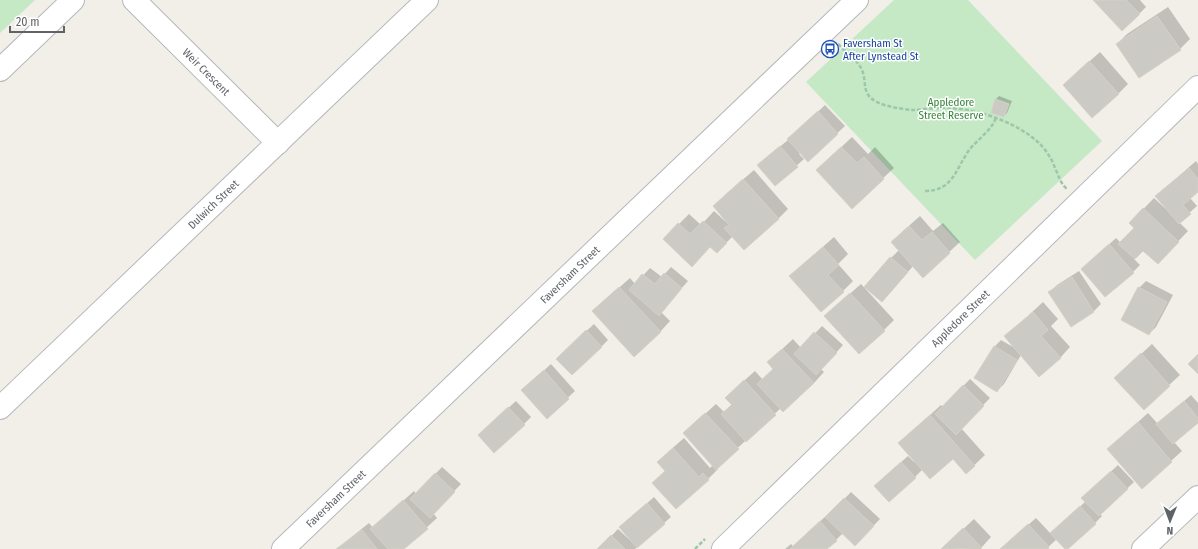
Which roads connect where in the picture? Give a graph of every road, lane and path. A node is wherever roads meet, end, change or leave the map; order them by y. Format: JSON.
{"nodes":[{"id":1,"x":73,"y":0,"type":"edge"},
{"id":2,"x":134,"y":0,"type":"edge"},
{"id":3,"x":427,"y":0,"type":"edge"},
{"id":4,"x":857,"y":0,"type":"edge"},
{"id":5,"x":832,"y":39,"type":"dead end"},
{"id":6,"x":0,"y":70,"type":"edge"},
{"id":7,"x":1198,"y":87,"type":"edge"},
{"id":8,"x":996,"y":118,"type":"junction"},
{"id":9,"x":278,"y":143,"type":"junction"},
{"id":10,"x":925,"y":191,"type":"dead end"},
{"id":11,"x":1071,"y":191,"type":"dead end"},
{"id":12,"x":0,"y":408,"type":"edge"},
{"id":13,"x":1198,"y":497,"type":"edge"},
{"id":14,"x":283,"y":549,"type":"edge"},
{"id":15,"x":723,"y":549,"type":"edge"},
{"id":16,"x":1143,"y":549,"type":"edge"}],
"edges":[{"from":1,"to":6,"type":"street"},
{"from":2,"to":9,"type":"street","name":"Weir Crescent"},
{"from":3,"to":9,"type":"street","name":"Dulwich Street"},
{"from":4,"to":14,"type":"street","name":"Faversham Street"},
{"from":5,"to":8,"type":"path"},
{"from":7,"to":15,"type":"street","name":"Appledore Street"},
{"from":8,"to":10,"type":"path"},
{"from":8,"to":11,"type":"path"},
{"from":9,"to":12,"type":"street","name":"Dulwich Street"},
{"from":13,"to":16,"type":"street"}]}
